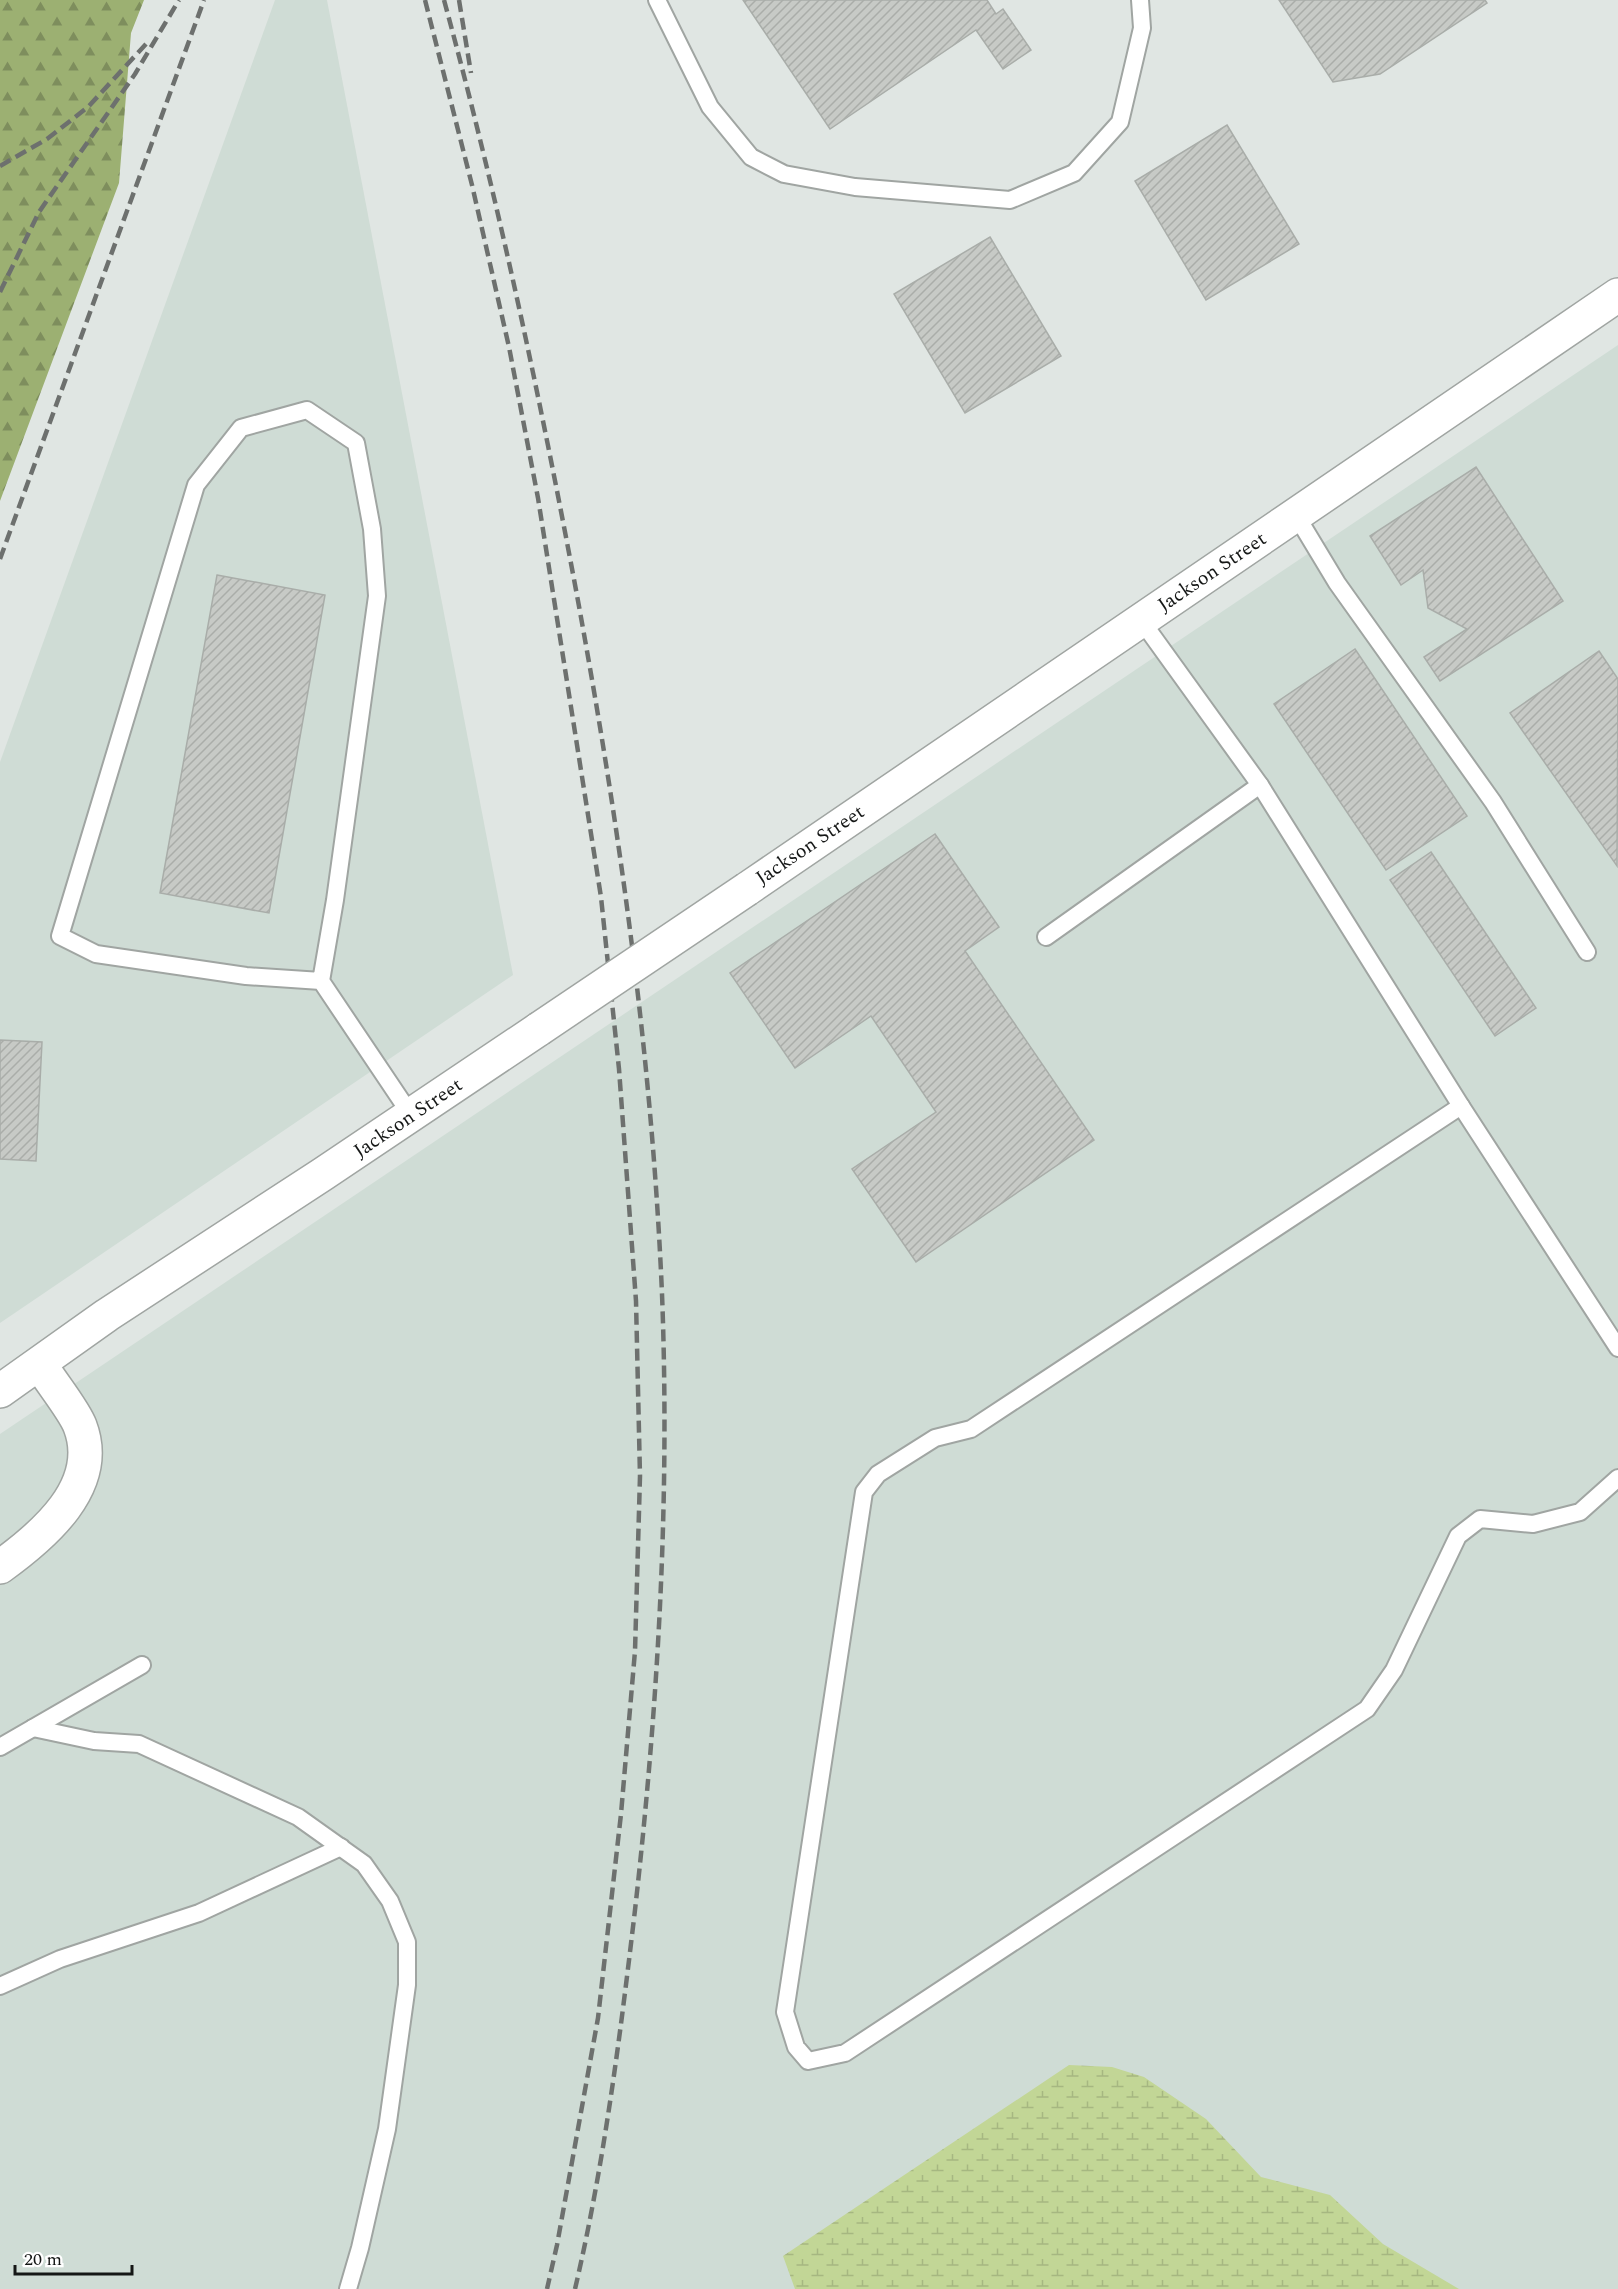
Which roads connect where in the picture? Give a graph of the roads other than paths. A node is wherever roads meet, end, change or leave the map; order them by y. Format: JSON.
{"nodes":[{"id":1,"x":657,"y":0,"type":"edge"},
{"id":2,"x":1140,"y":0,"type":"edge"},
{"id":3,"x":1618,"y":295,"type":"edge"},
{"id":4,"x":1296,"y":515,"type":"junction"},
{"id":5,"x":1141,"y":620,"type":"junction"},
{"id":6,"x":1260,"y":785,"type":"junction"},
{"id":7,"x":1046,"y":938,"type":"dead end"},
{"id":8,"x":1587,"y":951,"type":"dead end"},
{"id":9,"x":321,"y":981,"type":"junction"},
{"id":10,"x":1461,"y":1106,"type":"junction"},
{"id":11,"x":411,"y":1115,"type":"junction"},
{"id":12,"x":1618,"y":1348,"type":"edge"},
{"id":13,"x":40,"y":1364,"type":"junction"},
{"id":14,"x":0,"y":1391,"type":"edge"},
{"id":15,"x":1618,"y":1478,"type":"edge"},
{"id":16,"x":0,"y":1567,"type":"edge"},
{"id":17,"x":142,"y":1665,"type":"dead end"},
{"id":18,"x":33,"y":1728,"type":"junction"},
{"id":19,"x":0,"y":1747,"type":"edge"},
{"id":20,"x":341,"y":1847,"type":"junction"},
{"id":21,"x":0,"y":1986,"type":"edge"},
{"id":22,"x":348,"y":2289,"type":"edge"}],
"edges":[{"from":1,"to":2,"type":"lane"},
{"from":3,"to":4,"type":"street","name":"Jackson Street"},
{"from":4,"to":5,"type":"street","name":"Jackson Street"},
{"from":4,"to":8,"type":"lane"},
{"from":5,"to":6,"type":"lane"},
{"from":5,"to":11,"type":"street","name":"Jackson Street","bridge":true},
{"from":6,"to":7,"type":"lane"},
{"from":6,"to":10,"type":"lane"},
{"from":9,"to":9,"type":"lane"},
{"from":9,"to":11,"type":"lane"},
{"from":10,"to":12,"type":"lane"},
{"from":10,"to":15,"type":"lane"},
{"from":11,"to":13,"type":"street","name":"Jackson Street"},
{"from":13,"to":14,"type":"street","name":"Jackson Street"},
{"from":13,"to":16,"type":"street"},
{"from":17,"to":18,"type":"lane"},
{"from":18,"to":19,"type":"lane"},
{"from":18,"to":20,"type":"lane"},
{"from":20,"to":21,"type":"lane"},
{"from":20,"to":22,"type":"lane"}]}
